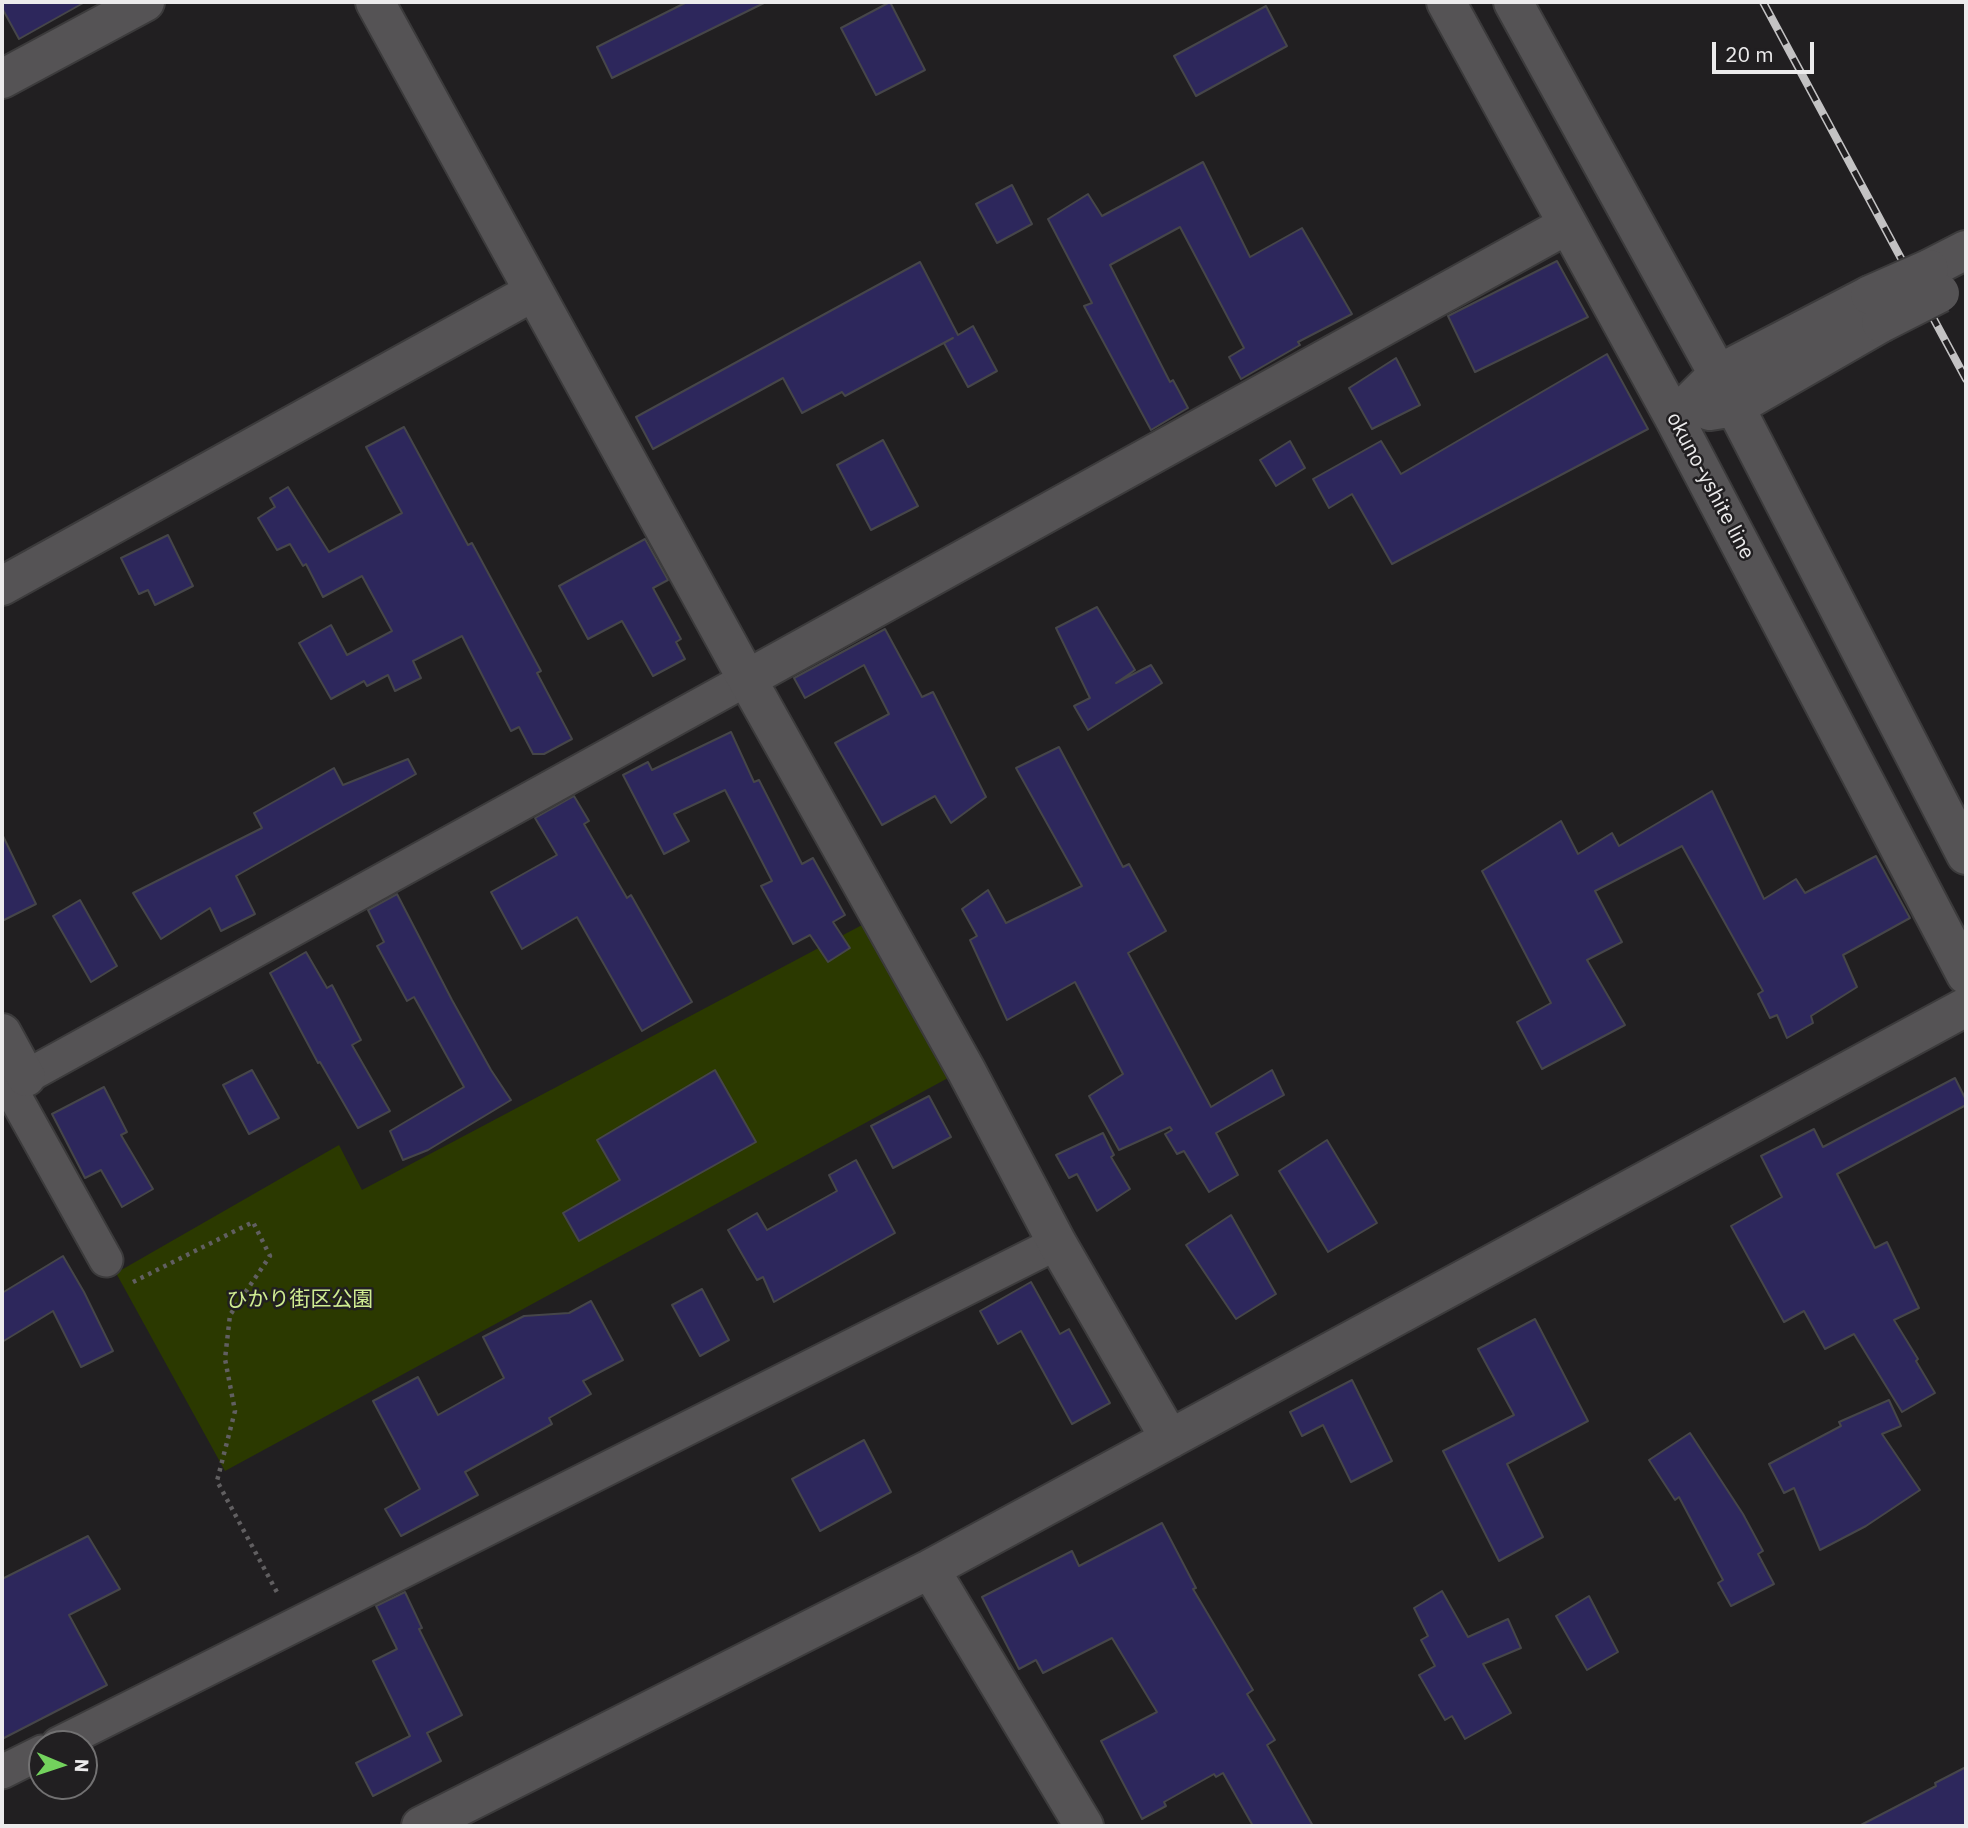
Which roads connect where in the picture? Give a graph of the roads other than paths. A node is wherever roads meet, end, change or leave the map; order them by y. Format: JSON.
{"nodes":[{"id":1,"x":145,"y":2,"type":"edge"},
{"id":2,"x":375,"y":2,"type":"edge"},
{"id":3,"x":1446,"y":2,"type":"edge"},
{"id":4,"x":1513,"y":2,"type":"edge"},
{"id":5,"x":2,"y":79,"type":"edge"},
{"id":6,"x":1567,"y":225,"type":"junction"},
{"id":7,"x":1966,"y":250,"type":"edge"},
{"id":8,"x":1945,"y":281,"type":"edge"},
{"id":9,"x":533,"y":292,"type":"junction"},
{"id":10,"x":1727,"y":391,"type":"junction"},
{"id":11,"x":1674,"y":418,"type":"junction"},
{"id":12,"x":2,"y":586,"type":"edge"},
{"id":13,"x":747,"y":679,"type":"junction"},
{"id":14,"x":1966,"y":855,"type":"edge"},
{"id":15,"x":1966,"y":975,"type":"edge"},
{"id":16,"x":1966,"y":1007,"type":"edge"},
{"id":17,"x":2,"y":1033,"type":"edge"},
{"id":18,"x":12,"y":1084,"type":"edge"},
{"id":19,"x":1057,"y":1243,"type":"junction"},
{"id":20,"x":117,"y":1272,"type":"road end"},
{"id":21,"x":1170,"y":1438,"type":"junction"},
{"id":22,"x":930,"y":1569,"type":"junction"},
{"id":23,"x":86,"y":1730,"type":"edge"},
{"id":24,"x":28,"y":1759,"type":"edge"},
{"id":25,"x":2,"y":1772,"type":"edge"},
{"id":26,"x":421,"y":1826,"type":"edge"},
{"id":27,"x":1084,"y":1826,"type":"edge"}],
"edges":[{"from":1,"to":5,"type":"street"},
{"from":2,"to":9,"type":"street"},
{"from":3,"to":6,"type":"street","name":"okuno-yshite line"},
{"from":4,"to":10,"type":"street"},
{"from":6,"to":11,"type":"street","name":"okuno-yshite line"},
{"from":6,"to":13,"type":"street"},
{"from":7,"to":8,"type":"street"},
{"from":8,"to":10,"type":"street","bridge":true},
{"from":9,"to":12,"type":"street"},
{"from":9,"to":13,"type":"street"},
{"from":10,"to":11,"type":"street"},
{"from":10,"to":14,"type":"street"},
{"from":11,"to":15,"type":"street","name":"okuno-yshite line"},
{"from":13,"to":18,"type":"street"},
{"from":13,"to":19,"type":"street"},
{"from":16,"to":21,"type":"street"},
{"from":17,"to":18,"type":"street"},
{"from":18,"to":20,"type":"street"},
{"from":19,"to":21,"type":"street"},
{"from":19,"to":23,"type":"street"},
{"from":21,"to":22,"type":"street"},
{"from":22,"to":26,"type":"street"},
{"from":22,"to":27,"type":"street"},
{"from":24,"to":25,"type":"street"}]}
